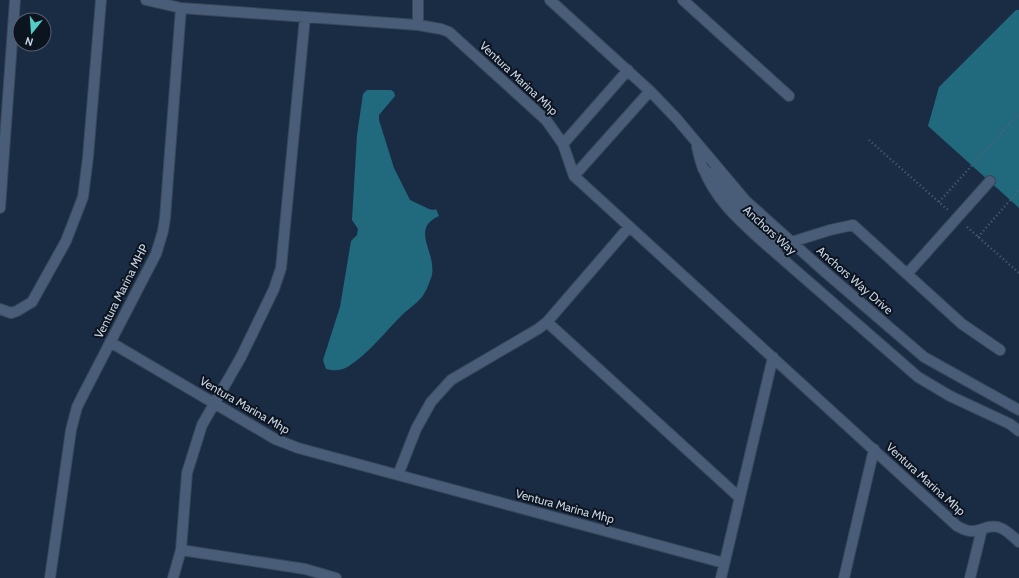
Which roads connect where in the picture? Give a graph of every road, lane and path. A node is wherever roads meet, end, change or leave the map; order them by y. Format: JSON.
{"nodes":[{"id":1,"x":15,"y":0,"type":"edge"},
{"id":2,"x":101,"y":0,"type":"edge"},
{"id":3,"x":146,"y":0,"type":"edge"},
{"id":4,"x":418,"y":0,"type":"edge"},
{"id":5,"x":550,"y":0,"type":"edge"},
{"id":6,"x":683,"y":0,"type":"edge"},
{"id":7,"x":181,"y":8,"type":"junction"},
{"id":8,"x":305,"y":16,"type":"junction"},
{"id":9,"x":418,"y":26,"type":"junction"},
{"id":10,"x":628,"y":70,"type":"junction"},
{"id":11,"x":650,"y":91,"type":"junction"},
{"id":12,"x":789,"y":96,"type":"dead end"},
{"id":13,"x":1019,"y":113,"type":"edge"},
{"id":14,"x":869,"y":140,"type":"dead end"},
{"id":15,"x":696,"y":143,"type":"junction"},
{"id":16,"x":563,"y":144,"type":"junction"},
{"id":17,"x":703,"y":169,"type":"junction"},
{"id":18,"x":574,"y":176,"type":"junction"},
{"id":19,"x":990,"y":181,"type":"dead end"},
{"id":20,"x":1019,"y":190,"type":"edge"},
{"id":21,"x":939,"y":202,"type":"junction"},
{"id":22,"x":0,"y":208,"type":"edge"},
{"id":23,"x":957,"y":218,"type":"junction"},
{"id":24,"x":629,"y":227,"type":"junction"},
{"id":25,"x":978,"y":237,"type":"junction"},
{"id":26,"x":792,"y":242,"type":"junction"},
{"id":27,"x":1019,"y":273,"type":"edge"},
{"id":28,"x":907,"y":274,"type":"junction"},
{"id":29,"x":0,"y":309,"type":"edge"},
{"id":30,"x":547,"y":322,"type":"junction"},
{"id":31,"x":110,"y":342,"type":"junction"},
{"id":32,"x":1000,"y":350,"type":"dead end"},
{"id":33,"x":773,"y":358,"type":"junction"},
{"id":34,"x":215,"y":403,"type":"junction"},
{"id":35,"x":1019,"y":410,"type":"edge"},
{"id":36,"x":1014,"y":425,"type":"edge"},
{"id":37,"x":1019,"y":431,"type":"edge"},
{"id":38,"x":874,"y":449,"type":"junction"},
{"id":39,"x":398,"y":475,"type":"junction"},
{"id":40,"x":740,"y":498,"type":"junction"},
{"id":41,"x":982,"y":529,"type":"junction"},
{"id":42,"x":1019,"y":542,"type":"edge"},
{"id":43,"x":181,"y":550,"type":"junction"},
{"id":44,"x":724,"y":563,"type":"junction"},
{"id":45,"x":50,"y":578,"type":"edge"},
{"id":46,"x":173,"y":578,"type":"edge"},
{"id":47,"x":336,"y":578,"type":"edge"},
{"id":48,"x":721,"y":578,"type":"edge"},
{"id":49,"x":844,"y":578,"type":"edge"},
{"id":50,"x":970,"y":578,"type":"edge"}],
"edges":[{"from":1,"to":22,"type":"street"},
{"from":2,"to":29,"type":"street"},
{"from":3,"to":7,"type":"street","name":"Ventura Marina Mhp"},
{"from":4,"to":9,"type":"street"},
{"from":5,"to":10,"type":"street","name":"Anchors Way"},
{"from":6,"to":12,"type":"street"},
{"from":7,"to":8,"type":"street","name":"Ventura Marina Mhp"},
{"from":7,"to":31,"type":"street","name":"Ventura Marina MHP"},
{"from":8,"to":9,"type":"street","name":"Ventura Marina Mhp"},
{"from":8,"to":34,"type":"street","name":"Ventura Marina MHP"},
{"from":9,"to":16,"type":"street","name":"Ventura Marina Mhp"},
{"from":10,"to":11,"type":"street","name":"Anchors Way"},
{"from":10,"to":16,"type":"street"},
{"from":11,"to":15,"type":"street","name":"Anchors Way"},
{"from":11,"to":18,"type":"street"},
{"from":13,"to":21,"type":"path"},
{"from":14,"to":21,"type":"path"},
{"from":15,"to":17,"type":"street","name":"Anchors Way"},
{"from":15,"to":26,"type":"street","name":"Anchors Way Drive"},
{"from":16,"to":18,"type":"street","name":"Ventura Marina Mhp"},
{"from":17,"to":26,"type":"street"},
{"from":17,"to":36,"type":"street","name":"Anchors Way"},
{"from":18,"to":24,"type":"street","name":"Ventura Marina Mhp"},
{"from":19,"to":23,"type":"street"},
{"from":20,"to":25,"type":"path"},
{"from":21,"to":23,"type":"path"},
{"from":23,"to":25,"type":"path"},
{"from":23,"to":28,"type":"street"},
{"from":24,"to":30,"type":"street"},
{"from":24,"to":33,"type":"street","name":"Ventura Marina Mhp"},
{"from":25,"to":27,"type":"path"},
{"from":26,"to":28,"type":"street"},
{"from":26,"to":35,"type":"street","name":"Anchors Way Drive"},
{"from":28,"to":32,"type":"street"},
{"from":30,"to":39,"type":"street"},
{"from":30,"to":40,"type":"street"},
{"from":31,"to":34,"type":"street","name":"Ventura Marina Mhp"},
{"from":31,"to":45,"type":"street","name":"Ventura Marina MHP"},
{"from":33,"to":38,"type":"street","name":"Ventura Marina Mhp"},
{"from":33,"to":40,"type":"street"},
{"from":34,"to":39,"type":"street","name":"Ventura Marina Mhp"},
{"from":34,"to":43,"type":"street","name":"Ventura Marina MHP"},
{"from":36,"to":37,"type":"street","name":"Anchors Way"},
{"from":38,"to":41,"type":"street","name":"Ventura Marina Mhp"},
{"from":38,"to":49,"type":"street","name":"Ventura Marina Mhp"},
{"from":39,"to":44,"type":"street","name":"Ventura Marina Mhp"},
{"from":40,"to":44,"type":"street"},
{"from":41,"to":42,"type":"street","name":"Ventura Marina Mhp"},
{"from":41,"to":50,"type":"street"},
{"from":43,"to":46,"type":"street","name":"Ventura Marina MHP"},
{"from":43,"to":47,"type":"street"},
{"from":44,"to":48,"type":"street"}]}
